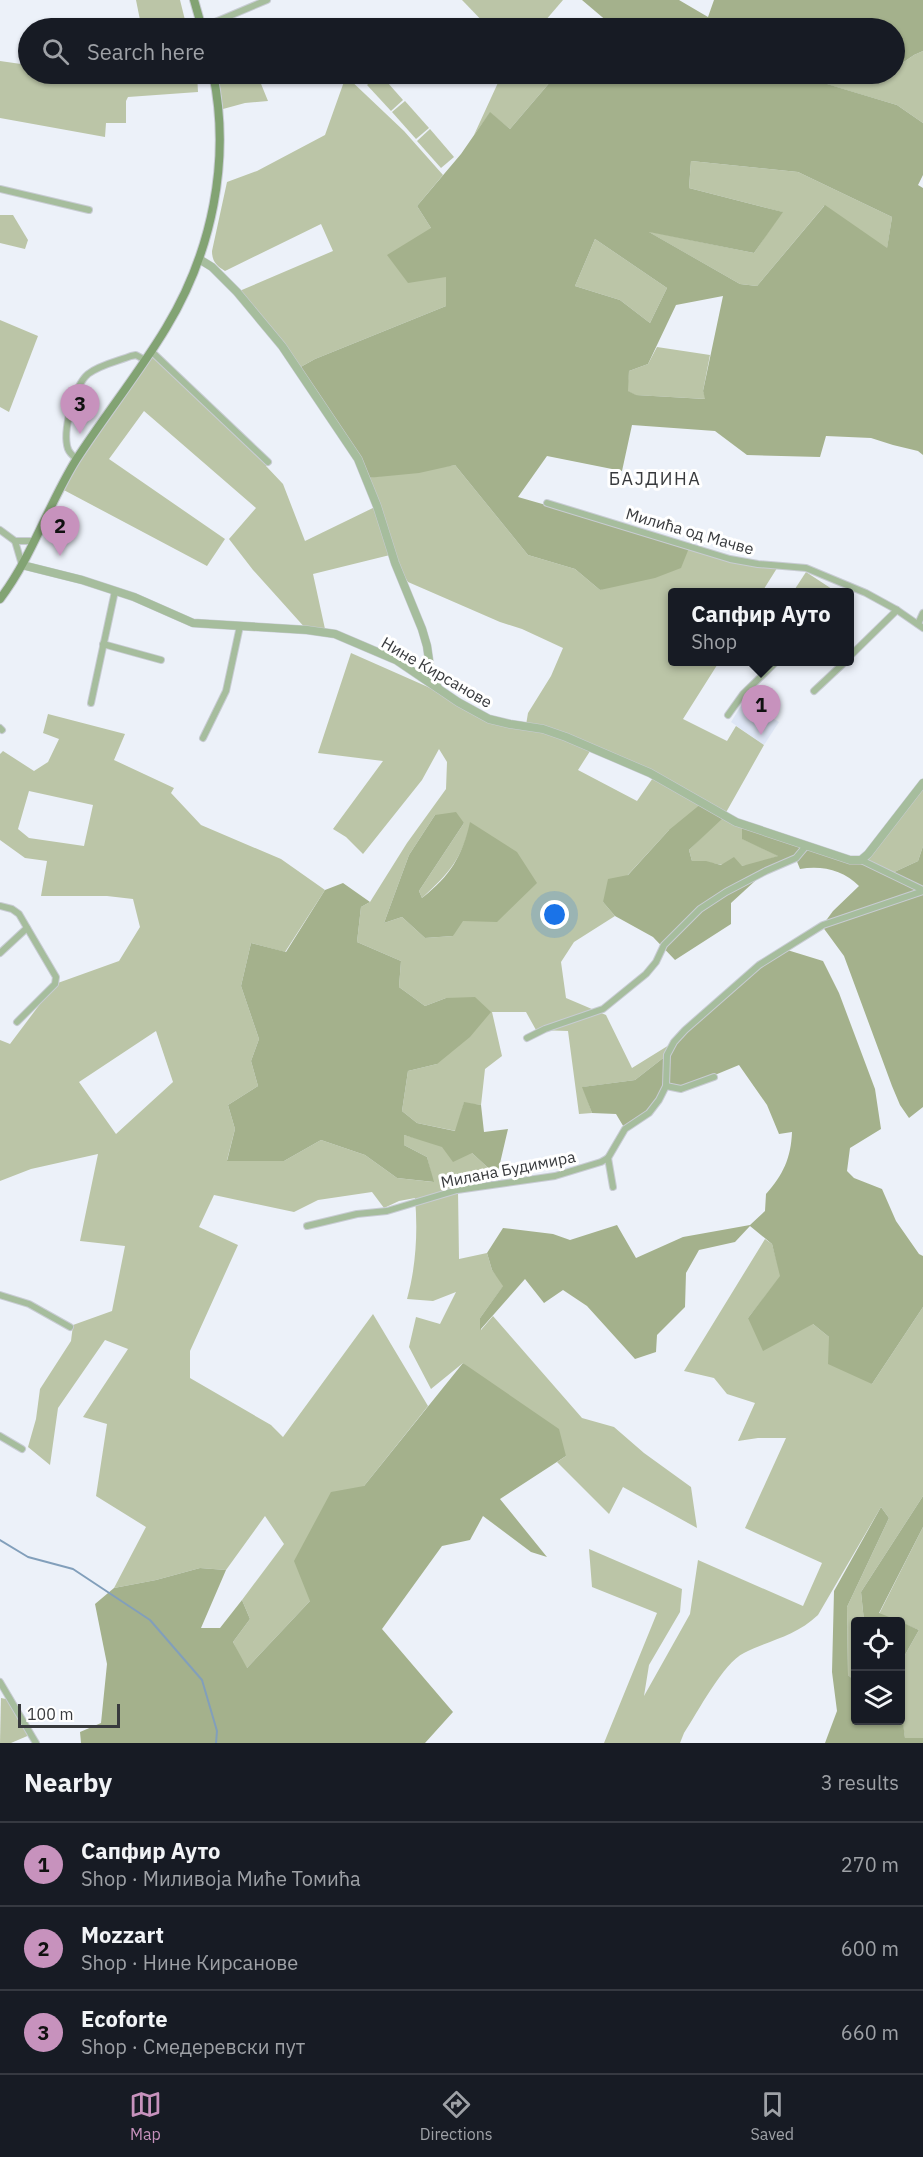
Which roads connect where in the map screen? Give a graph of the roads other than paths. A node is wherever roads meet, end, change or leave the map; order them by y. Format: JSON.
{"nodes":[{"id":1,"x":194,"y":0,"type":"edge"},
{"id":2,"x":267,"y":0,"type":"edge"},
{"id":3,"x":199,"y":18,"type":"edge"},
{"id":4,"x":225,"y":18,"type":"edge"},
{"id":5,"x":214,"y":84,"type":"edge"},
{"id":6,"x":0,"y":189,"type":"edge"},
{"id":7,"x":89,"y":210,"type":"dead end"},
{"id":8,"x":199,"y":259,"type":"junction"},
{"id":9,"x":152,"y":351,"type":"junction"},
{"id":10,"x":145,"y":360,"type":"junction"},
{"id":11,"x":77,"y":459,"type":"junction"},
{"id":12,"x":268,"y":462,"type":"dead end"},
{"id":13,"x":547,"y":503,"type":"dead end"},
{"id":14,"x":0,"y":530,"type":"edge"},
{"id":15,"x":15,"y":541,"type":"junction"},
{"id":16,"x":34,"y":541,"type":"junction"},
{"id":17,"x":22,"y":565,"type":"junction"},
{"id":18,"x":848,"y":588,"type":"edge"},
{"id":19,"x":115,"y":591,"type":"junction"},
{"id":20,"x":854,"y":591,"type":"edge"},
{"id":21,"x":0,"y":600,"type":"edge"},
{"id":22,"x":897,"y":610,"type":"junction"},
{"id":23,"x":923,"y":613,"type":"edge"},
{"id":24,"x":240,"y":626,"type":"junction"},
{"id":25,"x":921,"y":626,"type":"edge"},
{"id":26,"x":103,"y":644,"type":"junction"},
{"id":27,"x":854,"y":652,"type":"edge"},
{"id":28,"x":161,"y":660,"type":"dead end"},
{"id":29,"x":772,"y":666,"type":"edge"},
{"id":30,"x":841,"y":666,"type":"edge"},
{"id":31,"x":441,"y":691,"type":"junction"},
{"id":32,"x":814,"y":691,"type":"dead end"},
{"id":33,"x":91,"y":703,"type":"dead end"},
{"id":34,"x":728,"y":715,"type":"dead end"},
{"id":35,"x":203,"y":738,"type":"dead end"},
{"id":36,"x":923,"y":783,"type":"edge"},
{"id":37,"x":806,"y":846,"type":"junction"},
{"id":38,"x":861,"y":860,"type":"junction"},
{"id":39,"x":923,"y":891,"type":"edge"},
{"id":40,"x":0,"y":906,"type":"edge"},
{"id":41,"x":27,"y":928,"type":"junction"},
{"id":42,"x":0,"y":953,"type":"edge"},
{"id":43,"x":17,"y":1022,"type":"dead end"},
{"id":44,"x":527,"y":1038,"type":"dead end"},
{"id":45,"x":714,"y":1077,"type":"dead end"},
{"id":46,"x":666,"y":1086,"type":"junction"},
{"id":47,"x":608,"y":1158,"type":"junction"},
{"id":48,"x":613,"y":1187,"type":"dead end"},
{"id":49,"x":308,"y":1226,"type":"dead end"},
{"id":50,"x":0,"y":1295,"type":"edge"},
{"id":51,"x":70,"y":1327,"type":"dead end"},
{"id":52,"x":0,"y":1436,"type":"edge"},
{"id":53,"x":22,"y":1449,"type":"dead end"},
{"id":54,"x":0,"y":1682,"type":"edge"},
{"id":55,"x":36,"y":1743,"type":"edge"}],
"edges":[{"from":1,"to":3,"type":"main road"},
{"from":2,"to":4,"type":"street"},
{"from":5,"to":8,"type":"main road"},
{"from":6,"to":7,"type":"street"},
{"from":8,"to":9,"type":"main road"},
{"from":8,"to":31,"type":"street"},
{"from":9,"to":10,"type":"main road"},
{"from":9,"to":12,"type":"street"},
{"from":10,"to":11,"type":"main road"},
{"from":10,"to":11,"type":"street"},
{"from":11,"to":16,"type":"main road"},
{"from":13,"to":18,"type":"street","name":"Милића од Мачве"},
{"from":14,"to":15,"type":"street"},
{"from":15,"to":16,"type":"street"},
{"from":15,"to":17,"type":"street"},
{"from":16,"to":17,"type":"main road"},
{"from":17,"to":19,"type":"street","name":"Нине Кирсанове"},
{"from":17,"to":21,"type":"main road"},
{"from":19,"to":24,"type":"street","name":"Нине Кирсанове"},
{"from":19,"to":26,"type":"street"},
{"from":20,"to":22,"type":"street","name":"Милића од Мачве"},
{"from":22,"to":25,"type":"street","name":"Милића од Мачве"},
{"from":22,"to":27,"type":"street"},
{"from":23,"to":25,"type":"street"},
{"from":24,"to":31,"type":"street","name":"Нине Кирсанове"},
{"from":24,"to":35,"type":"street"},
{"from":26,"to":28,"type":"street"},
{"from":26,"to":33,"type":"street"},
{"from":29,"to":34,"type":"street"},
{"from":30,"to":32,"type":"street"},
{"from":31,"to":37,"type":"street","name":"Нине Кирсанове"},
{"from":36,"to":38,"type":"street"},
{"from":37,"to":38,"type":"street","name":"Нине Кирсанове"},
{"from":37,"to":44,"type":"street"},
{"from":38,"to":39,"type":"street","name":"Нине Кирсанове"},
{"from":39,"to":46,"type":"street"},
{"from":40,"to":41,"type":"street"},
{"from":41,"to":42,"type":"street"},
{"from":41,"to":43,"type":"street"},
{"from":45,"to":46,"type":"street"},
{"from":46,"to":47,"type":"street"},
{"from":47,"to":48,"type":"street"},
{"from":47,"to":49,"type":"street","name":"Милана Будимира"},
{"from":50,"to":51,"type":"street"},
{"from":52,"to":53,"type":"street"},
{"from":54,"to":55,"type":"street"}]}
